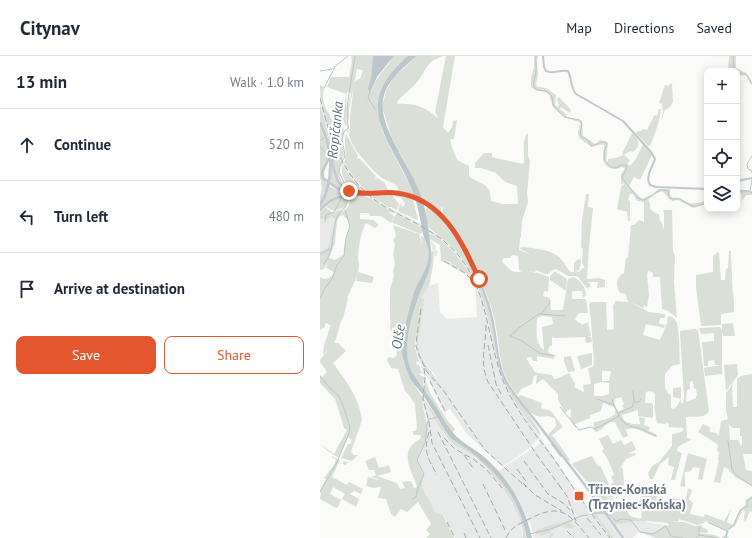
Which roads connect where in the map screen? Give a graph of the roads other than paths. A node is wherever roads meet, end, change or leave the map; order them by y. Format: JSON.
{"nodes":[{"id":1,"x":543,"y":56,"type":"edge"},
{"id":2,"x":320,"y":124,"type":"edge"},
{"id":3,"x":329,"y":149,"type":"junction"},
{"id":4,"x":323,"y":170,"type":"junction"},
{"id":5,"x":330,"y":178,"type":"junction"},
{"id":6,"x":752,"y":178,"type":"edge"},
{"id":7,"x":740,"y":180,"type":"edge"},
{"id":8,"x":704,"y":189,"type":"edge"},
{"id":9,"x":368,"y":194,"type":"junction"},
{"id":10,"x":320,"y":206,"type":"edge"},
{"id":11,"x":320,"y":210,"type":"edge"},
{"id":12,"x":552,"y":444,"type":"dead end"},
{"id":13,"x":566,"y":460,"type":"junction"},
{"id":14,"x":623,"y":538,"type":"edge"}],
"edges":[{"from":1,"to":8,"type":"street"},
{"from":2,"to":3,"type":"main road"},
{"from":3,"to":4,"type":"main road"},
{"from":3,"to":5,"type":"main road"},
{"from":3,"to":9,"type":"main road"},
{"from":4,"to":5,"type":"main road"},
{"from":4,"to":9,"type":"main road"},
{"from":5,"to":10,"type":"main road"},
{"from":6,"to":7,"type":"street"},
{"from":9,"to":11,"type":"main road"},
{"from":9,"to":13,"type":"main road"},
{"from":12,"to":13,"type":"street"},
{"from":13,"to":14,"type":"main road"}]}
